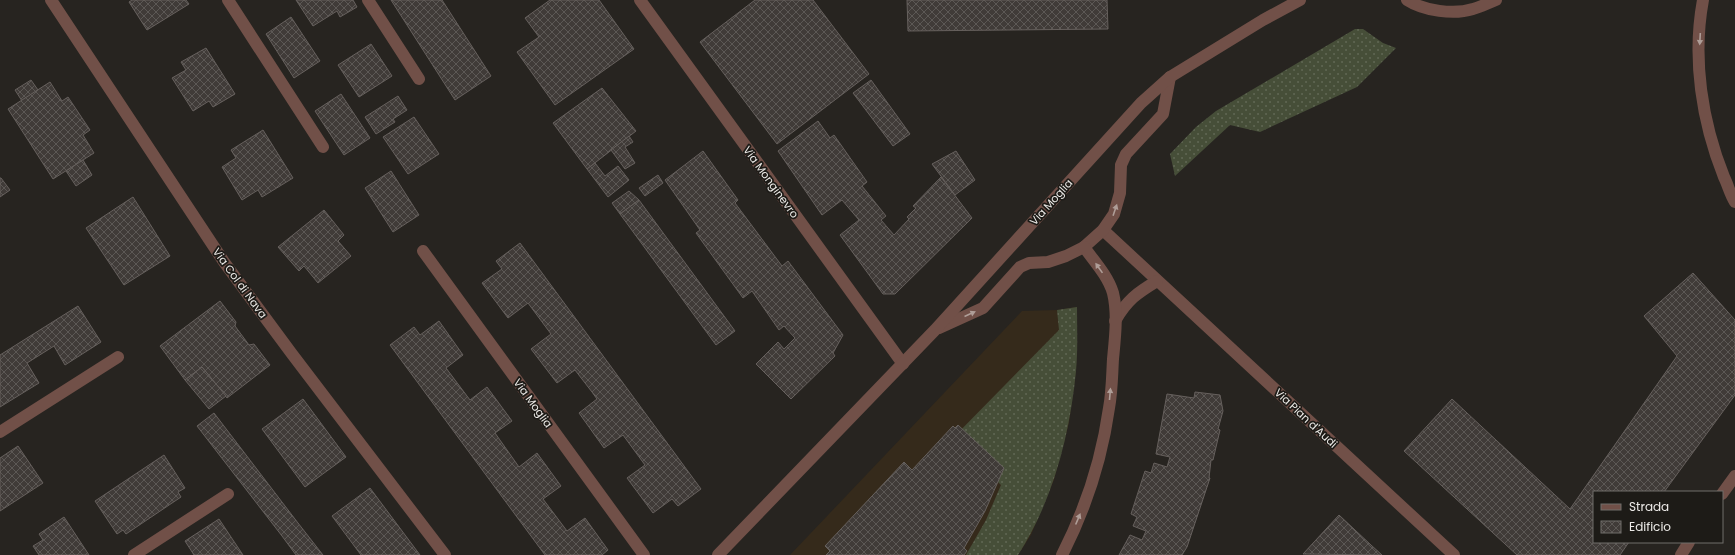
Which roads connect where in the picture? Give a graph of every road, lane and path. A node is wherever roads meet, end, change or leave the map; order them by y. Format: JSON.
{"nodes":[{"id":1,"x":51,"y":0,"type":"edge"},
{"id":2,"x":228,"y":0,"type":"edge"},
{"id":3,"x":368,"y":0,"type":"edge"},
{"id":4,"x":640,"y":0,"type":"edge"},
{"id":5,"x":1300,"y":0,"type":"edge"},
{"id":6,"x":1407,"y":0,"type":"edge"},
{"id":7,"x":1496,"y":0,"type":"edge"},
{"id":8,"x":1703,"y":0,"type":"edge"},
{"id":9,"x":1170,"y":77,"type":"junction"},
{"id":10,"x":419,"y":79,"type":"dead end"},
{"id":11,"x":323,"y":147,"type":"dead end"},
{"id":12,"x":1735,"y":202,"type":"edge"},
{"id":13,"x":1103,"y":230,"type":"junction"},
{"id":14,"x":1084,"y":246,"type":"junction"},
{"id":15,"x":423,"y":251,"type":"dead end"},
{"id":16,"x":1157,"y":281,"type":"junction"},
{"id":17,"x":1115,"y":321,"type":"junction"},
{"id":18,"x":935,"y":330,"type":"junction"},
{"id":19,"x":118,"y":358,"type":"dead end"},
{"id":20,"x":902,"y":364,"type":"junction"},
{"id":21,"x":0,"y":432,"type":"edge"},
{"id":22,"x":1735,"y":476,"type":"edge"},
{"id":23,"x":1723,"y":493,"type":"edge"},
{"id":24,"x":228,"y":494,"type":"dead end"},
{"id":25,"x":741,"y":532,"type":"junction"},
{"id":26,"x":1688,"y":543,"type":"edge"},
{"id":27,"x":134,"y":555,"type":"edge"},
{"id":28,"x":445,"y":555,"type":"edge"},
{"id":29,"x":644,"y":555,"type":"edge"},
{"id":30,"x":718,"y":555,"type":"edge"},
{"id":31,"x":727,"y":555,"type":"edge"},
{"id":32,"x":1062,"y":555,"type":"edge"},
{"id":33,"x":1454,"y":555,"type":"edge"},
{"id":34,"x":1681,"y":555,"type":"edge"}],
"edges":[{"from":1,"to":28,"type":"street","name":"Via Col di Nava"},
{"from":2,"to":11,"type":"street"},
{"from":3,"to":10,"type":"street"},
{"from":4,"to":20,"type":"street","name":"Via Monginevro"},
{"from":5,"to":9,"type":"street","name":"Via Moglia"},
{"from":6,"to":7,"type":"street"},
{"from":8,"to":12,"type":"street","one_way":true},
{"from":13,"to":9,"type":"street","name":"Via Moglia","one_way":true},
{"from":9,"to":18,"type":"street","name":"Via Moglia"},
{"from":13,"to":14,"type":"street","name":"Via Moglia"},
{"from":13,"to":16,"type":"street","name":"Via Pian d'Audi"},
{"from":17,"to":14,"type":"street","one_way":true},
{"from":18,"to":14,"type":"street","name":"Via Moglia","one_way":true},
{"from":15,"to":29,"type":"street","name":"Via Moglia"},
{"from":16,"to":17,"type":"street"},
{"from":16,"to":33,"type":"street","name":"Via Pian d'Audi"},
{"from":32,"to":17,"type":"street","one_way":true},
{"from":18,"to":20,"type":"street","name":"Via Moglia"},
{"from":19,"to":21,"type":"street"},
{"from":20,"to":25,"type":"street","name":"Via Moglia"},
{"from":22,"to":23,"type":"street"},
{"from":24,"to":27,"type":"street"},
{"from":25,"to":30,"type":"street","name":"Via Moglia"},
{"from":25,"to":31,"type":"street","name":"Via Moglia"},
{"from":26,"to":34,"type":"street"}]}
